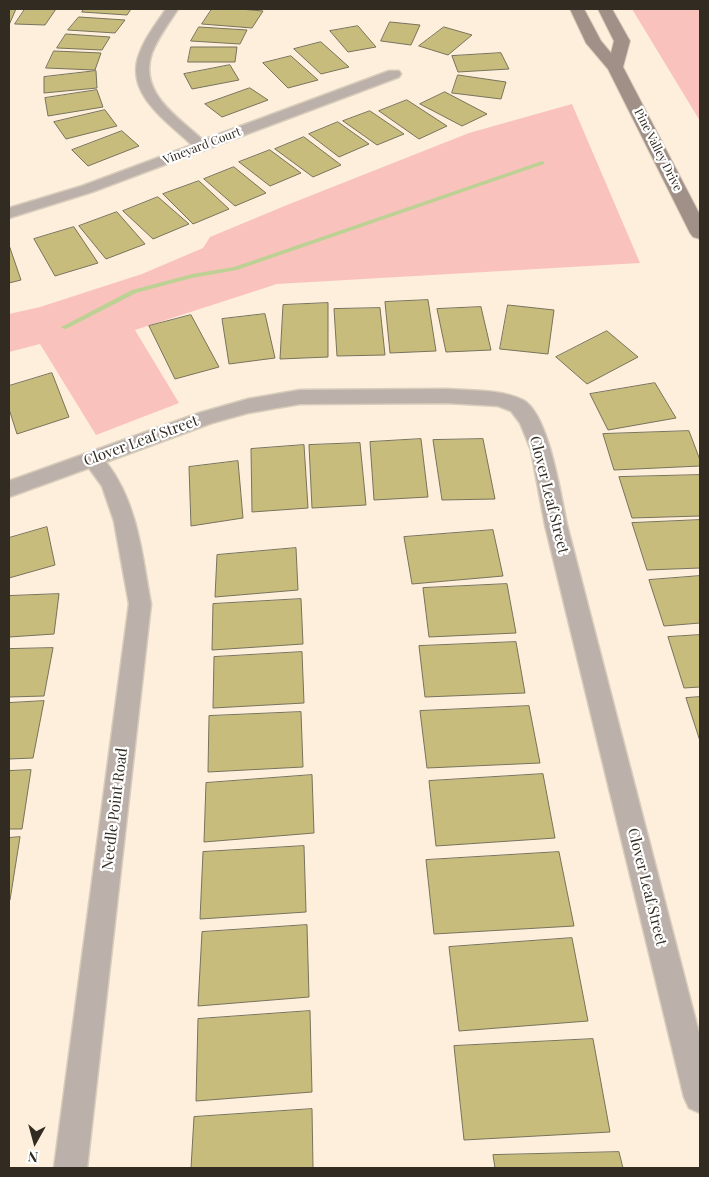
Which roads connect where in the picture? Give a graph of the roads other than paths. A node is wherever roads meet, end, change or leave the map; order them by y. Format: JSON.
{"nodes":[{"id":1,"x":172,"y":9,"type":"edge"},
{"id":2,"x":578,"y":9,"type":"edge"},
{"id":3,"x":605,"y":9,"type":"edge"},
{"id":4,"x":615,"y":67,"type":"junction"},
{"id":5,"x":394,"y":74,"type":"dead end"},
{"id":6,"x":201,"y":146,"type":"junction"},
{"id":7,"x":9,"y":213,"type":"edge"},
{"id":8,"x":700,"y":233,"type":"edge"},
{"id":9,"x":93,"y":459,"type":"junction"},
{"id":10,"x":9,"y":489,"type":"edge"},
{"id":11,"x":700,"y":1096,"type":"edge"},
{"id":12,"x":70,"y":1168,"type":"edge"}],
"edges":[{"from":1,"to":6,"type":"street"},
{"from":2,"to":4,"type":"main road","name":"Pine Valley Drive"},
{"from":3,"to":4,"type":"main road"},
{"from":4,"to":8,"type":"main road","name":"Pine Valley Drive"},
{"from":5,"to":6,"type":"street","name":"Vineyard Court"},
{"from":6,"to":7,"type":"street","name":"Vineyard Court"},
{"from":9,"to":10,"type":"street","name":"Clover Leaf Street"},
{"from":9,"to":11,"type":"street","name":"Clover Leaf Street"},
{"from":9,"to":12,"type":"street","name":"Needle Point Road"}]}
